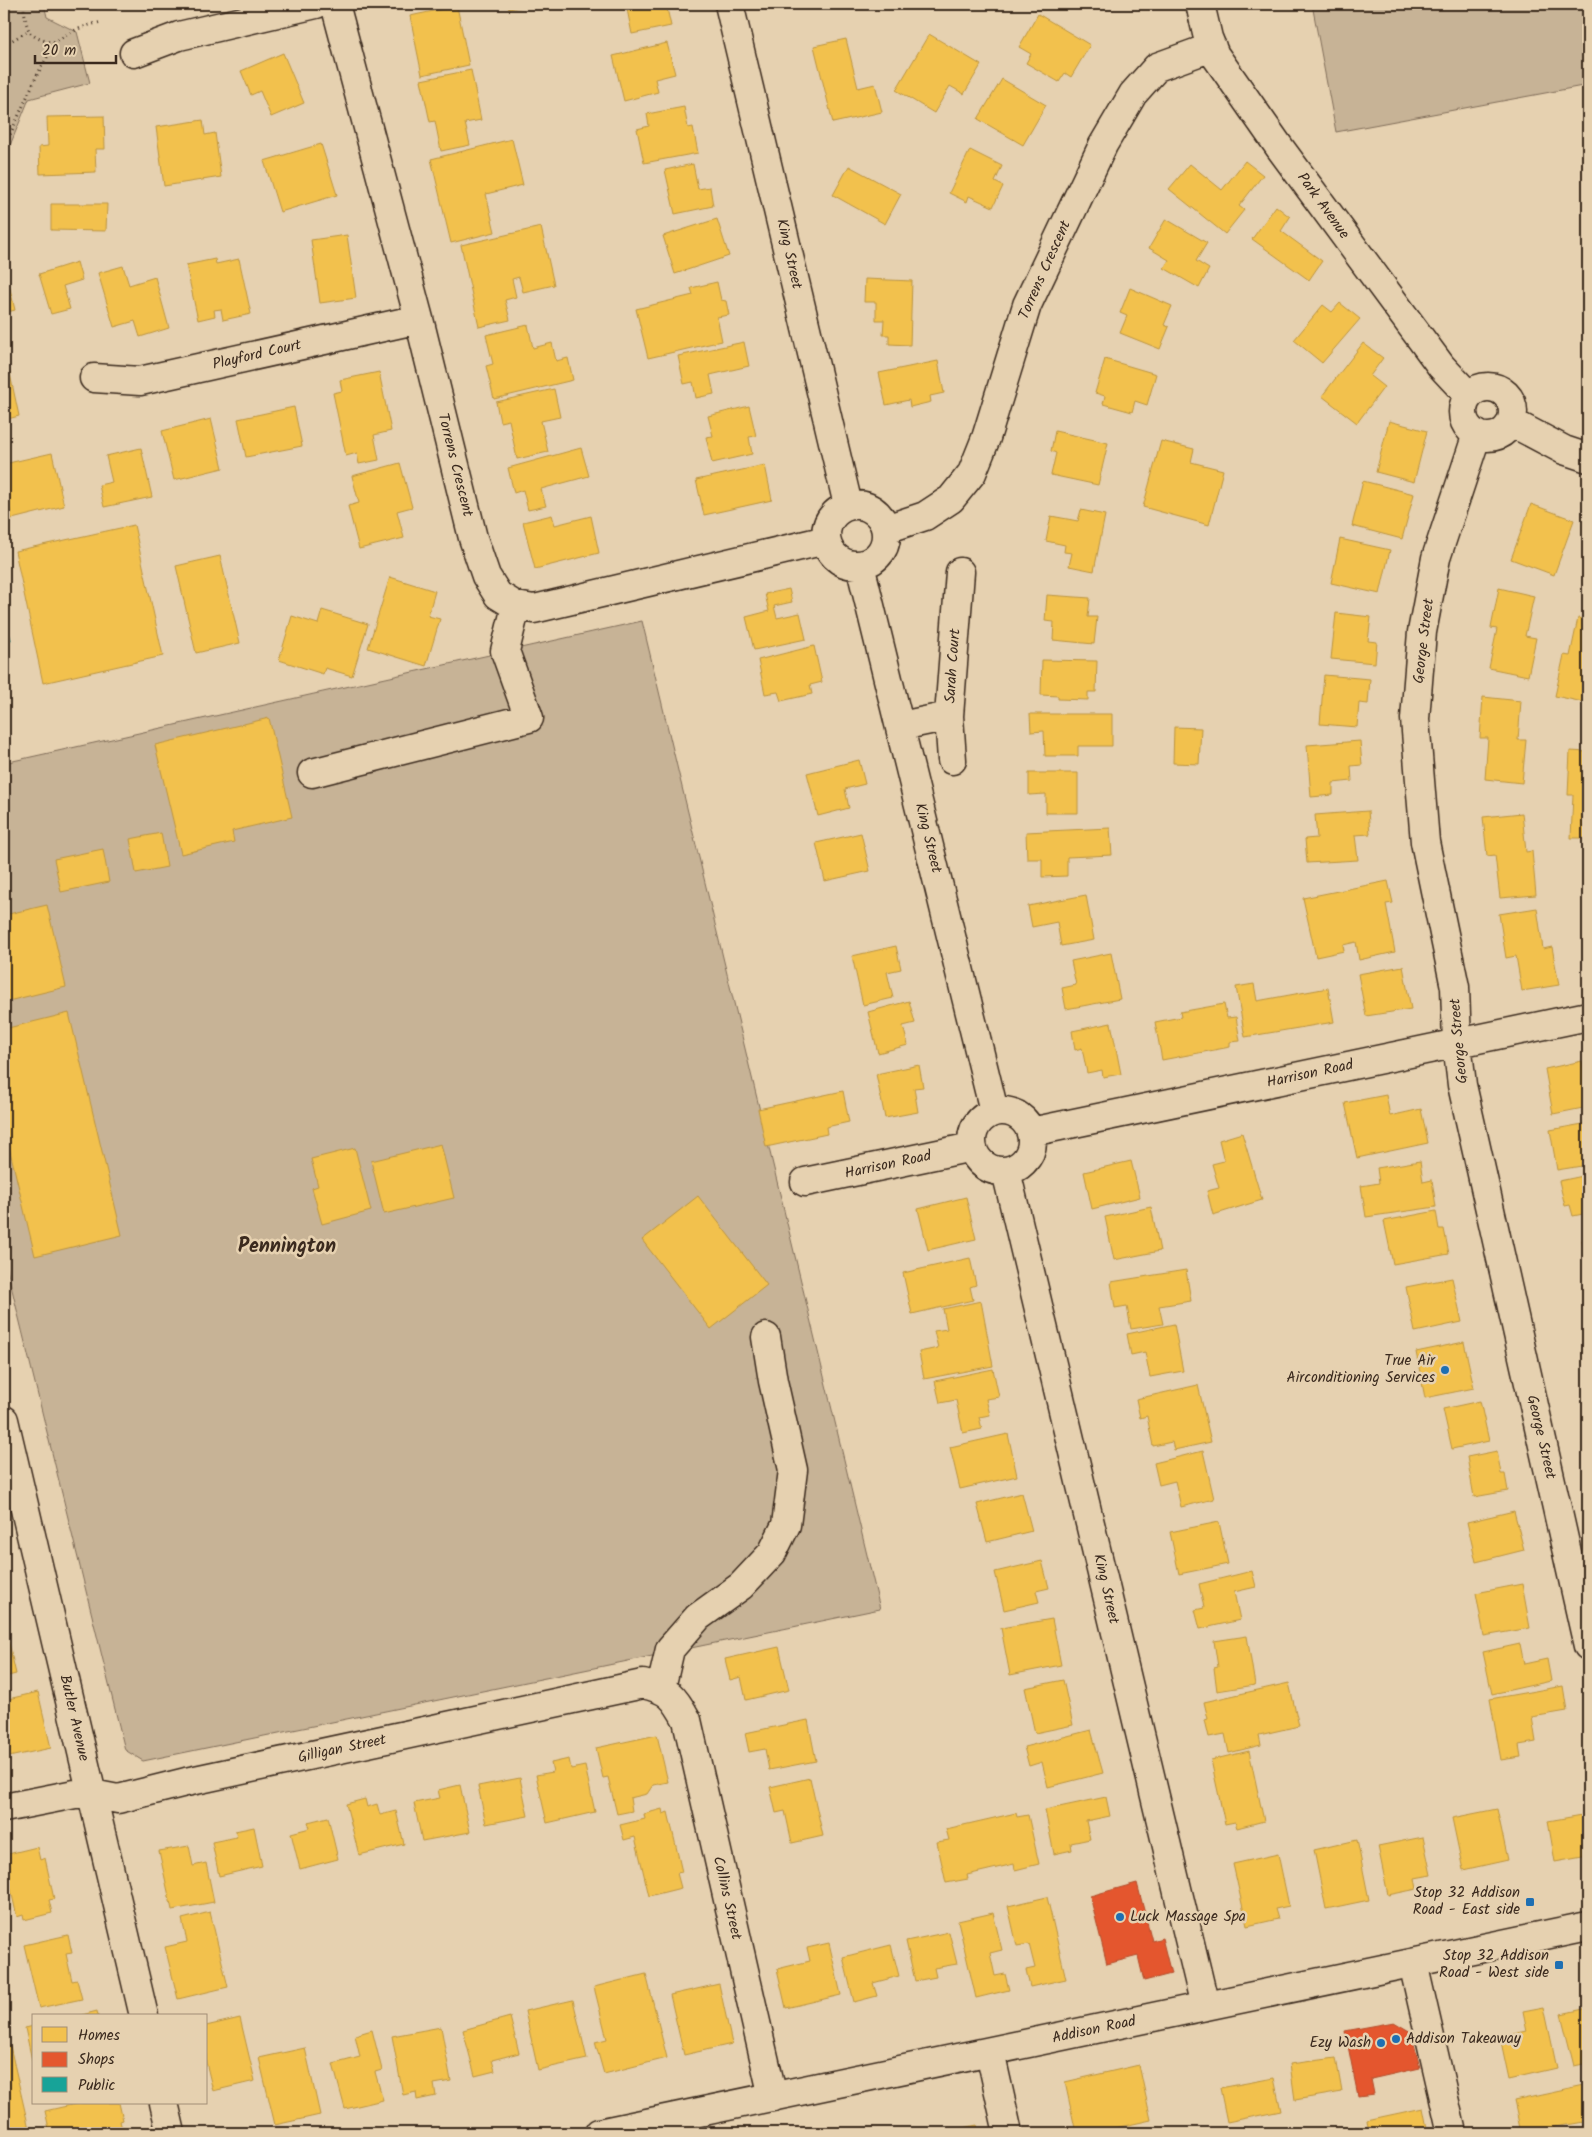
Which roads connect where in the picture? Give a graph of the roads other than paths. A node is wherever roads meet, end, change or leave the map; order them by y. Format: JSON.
{"nodes":[{"id":1,"x":316,"y":4,"type":"edge"},
{"id":2,"x":334,"y":4,"type":"edge"},
{"id":3,"x":729,"y":4,"type":"edge"},
{"id":4,"x":1200,"y":4,"type":"edge"},
{"id":5,"x":1212,"y":47,"type":"junction"},
{"id":6,"x":134,"y":53,"type":"dead end"},
{"id":7,"x":419,"y":319,"type":"junction"},
{"id":8,"x":94,"y":378,"type":"dead end"},
{"id":9,"x":1469,"y":396,"type":"junction"},
{"id":10,"x":1512,"y":422,"type":"junction"},
{"id":11,"x":1478,"y":434,"type":"junction"},
{"id":12,"x":1588,"y":458,"type":"edge"},
{"id":13,"x":848,"y":505,"type":"junction"},
{"id":14,"x":886,"y":529,"type":"junction"},
{"id":15,"x":826,"y":540,"type":"junction"},
{"id":16,"x":860,"y":565,"type":"junction"},
{"id":17,"x":960,"y":572,"type":"dead end"},
{"id":18,"x":516,"y":606,"type":"junction"},
{"id":19,"x":949,"y":716,"type":"junction"},
{"id":20,"x":901,"y":726,"type":"junction"},
{"id":21,"x":952,"y":760,"type":"dead end"},
{"id":22,"x":312,"y":773,"type":"dead end"},
{"id":23,"x":1588,"y":1016,"type":"edge"},
{"id":24,"x":1457,"y":1043,"type":"junction"},
{"id":25,"x":994,"y":1111,"type":"junction"},
{"id":26,"x":1031,"y":1132,"type":"junction"},
{"id":27,"x":972,"y":1147,"type":"junction"},
{"id":28,"x":1006,"y":1172,"type":"junction"},
{"id":29,"x":805,"y":1182,"type":"dead end"},
{"id":30,"x":766,"y":1338,"type":"dead end"},
{"id":31,"x":4,"y":1420,"type":"edge"},
{"id":32,"x":1588,"y":1646,"type":"edge"},
{"id":33,"x":669,"y":1694,"type":"junction"},
{"id":34,"x":92,"y":1794,"type":"junction"},
{"id":35,"x":4,"y":1808,"type":"edge"},
{"id":36,"x":1588,"y":1926,"type":"edge"},
{"id":37,"x":1413,"y":1963,"type":"junction"},
{"id":38,"x":1205,"y":2006,"type":"junction"},
{"id":39,"x":144,"y":2014,"type":"edge"},
{"id":40,"x":990,"y":2052,"type":"junction"},
{"id":41,"x":773,"y":2097,"type":"junction"},
{"id":42,"x":164,"y":2104,"type":"edge"},
{"id":43,"x":171,"y":2133,"type":"edge"},
{"id":44,"x":599,"y":2133,"type":"edge"},
{"id":45,"x":1008,"y":2133,"type":"edge"},
{"id":46,"x":1452,"y":2133,"type":"edge"}],
"edges":[{"from":1,"to":6,"type":"street"},
{"from":2,"to":7,"type":"street","name":"Torrens Crescent"},
{"from":3,"to":13,"type":"street","name":"King Street"},
{"from":4,"to":5,"type":"street","name":"Park Avenue"},
{"from":5,"to":9,"type":"street","name":"Park Avenue"},
{"from":5,"to":14,"type":"street","name":"Torrens Crescent"},
{"from":7,"to":8,"type":"street","name":"Playford Court"},
{"from":7,"to":18,"type":"street","name":"Torrens Crescent"},
{"from":9,"to":10,"type":"street"},
{"from":9,"to":11,"type":"street"},
{"from":10,"to":11,"type":"street"},
{"from":10,"to":12,"type":"street"},
{"from":11,"to":24,"type":"street","name":"George Street"},
{"from":13,"to":14,"type":"street"},
{"from":13,"to":15,"type":"street"},
{"from":14,"to":16,"type":"street"},
{"from":15,"to":16,"type":"street"},
{"from":15,"to":18,"type":"street"},
{"from":16,"to":20,"type":"street","name":"King Street"},
{"from":17,"to":19,"type":"street","name":"Sarah Court"},
{"from":18,"to":22,"type":"street"},
{"from":19,"to":20,"type":"street"},
{"from":19,"to":21,"type":"street","name":"Sarah Court"},
{"from":20,"to":25,"type":"street","name":"King Street"},
{"from":23,"to":24,"type":"street","name":"Harrison Road"},
{"from":24,"to":26,"type":"street","name":"Harrison Road"},
{"from":24,"to":32,"type":"street","name":"George Street"},
{"from":25,"to":26,"type":"street"},
{"from":25,"to":27,"type":"street"},
{"from":26,"to":28,"type":"street"},
{"from":27,"to":28,"type":"street"},
{"from":27,"to":29,"type":"street","name":"Harrison Road"},
{"from":28,"to":38,"type":"street","name":"King Street"},
{"from":30,"to":33,"type":"street"},
{"from":31,"to":34,"type":"street","name":"Butler Avenue"},
{"from":33,"to":34,"type":"street","name":"Gilligan Street"},
{"from":33,"to":41,"type":"street","name":"Collins Street"},
{"from":34,"to":35,"type":"street","name":"Gilligan Street"},
{"from":34,"to":39,"type":"street","name":"Butler Avenue"},
{"from":36,"to":37,"type":"street","name":"Addison Road"},
{"from":37,"to":38,"type":"street","name":"Addison Road"},
{"from":37,"to":46,"type":"street"},
{"from":38,"to":40,"type":"street","name":"Addison Road"},
{"from":40,"to":41,"type":"street","name":"Addison Road"},
{"from":40,"to":45,"type":"street"},
{"from":41,"to":44,"type":"street","name":"Addison Road"},
{"from":42,"to":43,"type":"street"}]}
